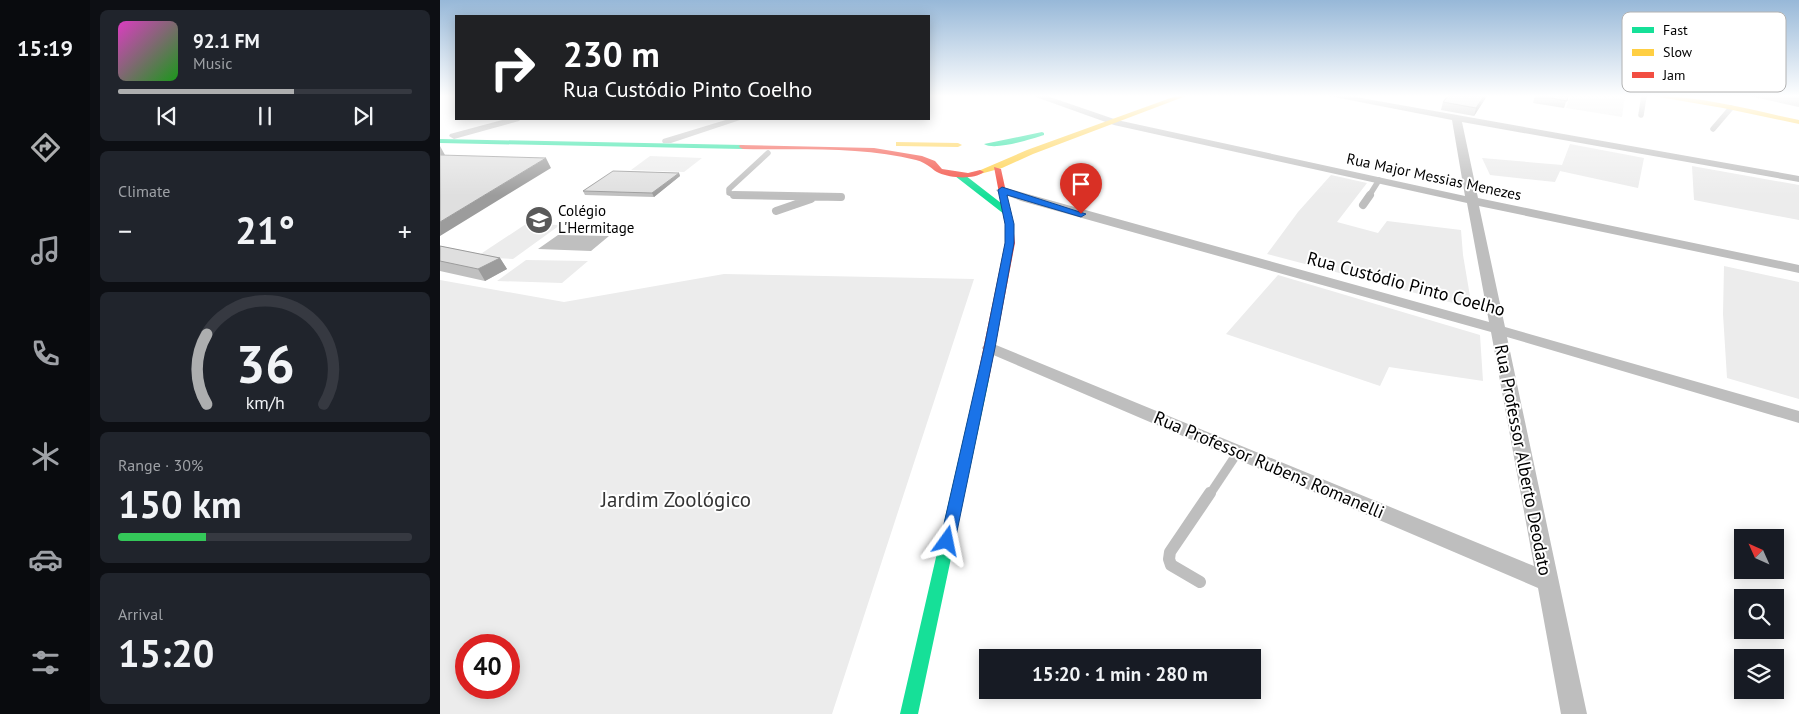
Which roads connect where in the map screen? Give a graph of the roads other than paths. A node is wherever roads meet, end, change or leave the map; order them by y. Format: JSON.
{"nodes":[{"id":1,"x":478,"y":129,"type":"edge"},
{"id":2,"x":706,"y":129,"type":"edge"},
{"id":3,"x":1058,"y":129,"type":"edge"},
{"id":4,"x":1094,"y":129,"type":"edge"},
{"id":5,"x":1147,"y":129,"type":"edge"},
{"id":6,"x":1458,"y":129,"type":"edge"},
{"id":7,"x":1520,"y":129,"type":"edge"},
{"id":8,"x":440,"y":135,"type":"edge"},
{"id":9,"x":454,"y":136,"type":"junction"},
{"id":10,"x":440,"y":141,"type":"edge"},
{"id":11,"x":667,"y":142,"type":"junction"},
{"id":12,"x":988,"y":144,"type":"junction"},
{"id":13,"x":958,"y":145,"type":"junction"},
{"id":14,"x":771,"y":150,"type":"junction"},
{"id":15,"x":1009,"y":160,"type":"junction"},
{"id":16,"x":932,"y":163,"type":"junction"},
{"id":17,"x":997,"y":169,"type":"junction"},
{"id":18,"x":958,"y":174,"type":"junction"},
{"id":19,"x":1799,"y":179,"type":"edge"},
{"id":20,"x":1379,"y":180,"type":"junction"},
{"id":21,"x":1002,"y":190,"type":"junction"},
{"id":22,"x":818,"y":197,"type":"junction"},
{"id":23,"x":841,"y":197,"type":"dead end"},
{"id":24,"x":1474,"y":201,"type":"junction"},
{"id":25,"x":1363,"y":205,"type":"dead end"},
{"id":26,"x":776,"y":211,"type":"dead end"},
{"id":27,"x":1007,"y":212,"type":"junction"},
{"id":28,"x":1799,"y":269,"type":"edge"},
{"id":29,"x":1496,"y":329,"type":"junction"},
{"id":30,"x":990,"y":348,"type":"junction"},
{"id":31,"x":1799,"y":417,"type":"edge"},
{"id":32,"x":1238,"y":452,"type":"junction"},
{"id":33,"x":1200,"y":582,"type":"dead end"},
{"id":34,"x":1548,"y":582,"type":"junction"},
{"id":35,"x":914,"y":712,"type":"edge"},
{"id":36,"x":1574,"y":714,"type":"edge"}],
"edges":[{"from":1,"to":9,"type":"street"},
{"from":2,"to":11,"type":"street"},
{"from":3,"to":12,"type":"street"},
{"from":4,"to":15,"type":"street"},
{"from":5,"to":20,"type":"street","name":"Rua Major Messias Menezes"},
{"from":6,"to":24,"type":"street","name":"Rua Professor Alberto Deodato"},
{"from":7,"to":19,"type":"street"},
{"from":8,"to":9,"type":"street"},
{"from":9,"to":11,"type":"street"},
{"from":10,"to":14,"type":"street"},
{"from":11,"to":13,"type":"street"},
{"from":12,"to":13,"type":"street"},
{"from":12,"to":15,"type":"street"},
{"from":13,"to":16,"type":"street"},
{"from":14,"to":16,"type":"street"},
{"from":14,"to":22,"type":"lane"},
{"from":15,"to":17,"type":"street"},
{"from":16,"to":18,"type":"street"},
{"from":17,"to":18,"type":"street"},
{"from":17,"to":21,"type":"street"},
{"from":18,"to":27,"type":"street"},
{"from":20,"to":24,"type":"street","name":"Rua Major Messias Menezes"},
{"from":20,"to":25,"type":"lane"},
{"from":21,"to":27,"type":"street"},
{"from":21,"to":29,"type":"street","name":"Rua Custódio Pinto Coelho"},
{"from":22,"to":23,"type":"lane"},
{"from":22,"to":26,"type":"lane"},
{"from":24,"to":28,"type":"street","name":"Rua Major Messias Menezes"},
{"from":24,"to":29,"type":"street","name":"Rua Professor Alberto Deodato"},
{"from":27,"to":30,"type":"street"},
{"from":29,"to":31,"type":"street","name":"Rua Custódio Pinto Coelho"},
{"from":29,"to":34,"type":"street","name":"Rua Professor Alberto Deodato"},
{"from":30,"to":32,"type":"street","name":"Rua Professor Rubens Romanelli"},
{"from":30,"to":35,"type":"street"},
{"from":32,"to":33,"type":"lane"},
{"from":32,"to":34,"type":"street","name":"Rua Professor Rubens Romanelli"},
{"from":34,"to":36,"type":"street","name":"Rua Professor Alberto Deodato"}]}
